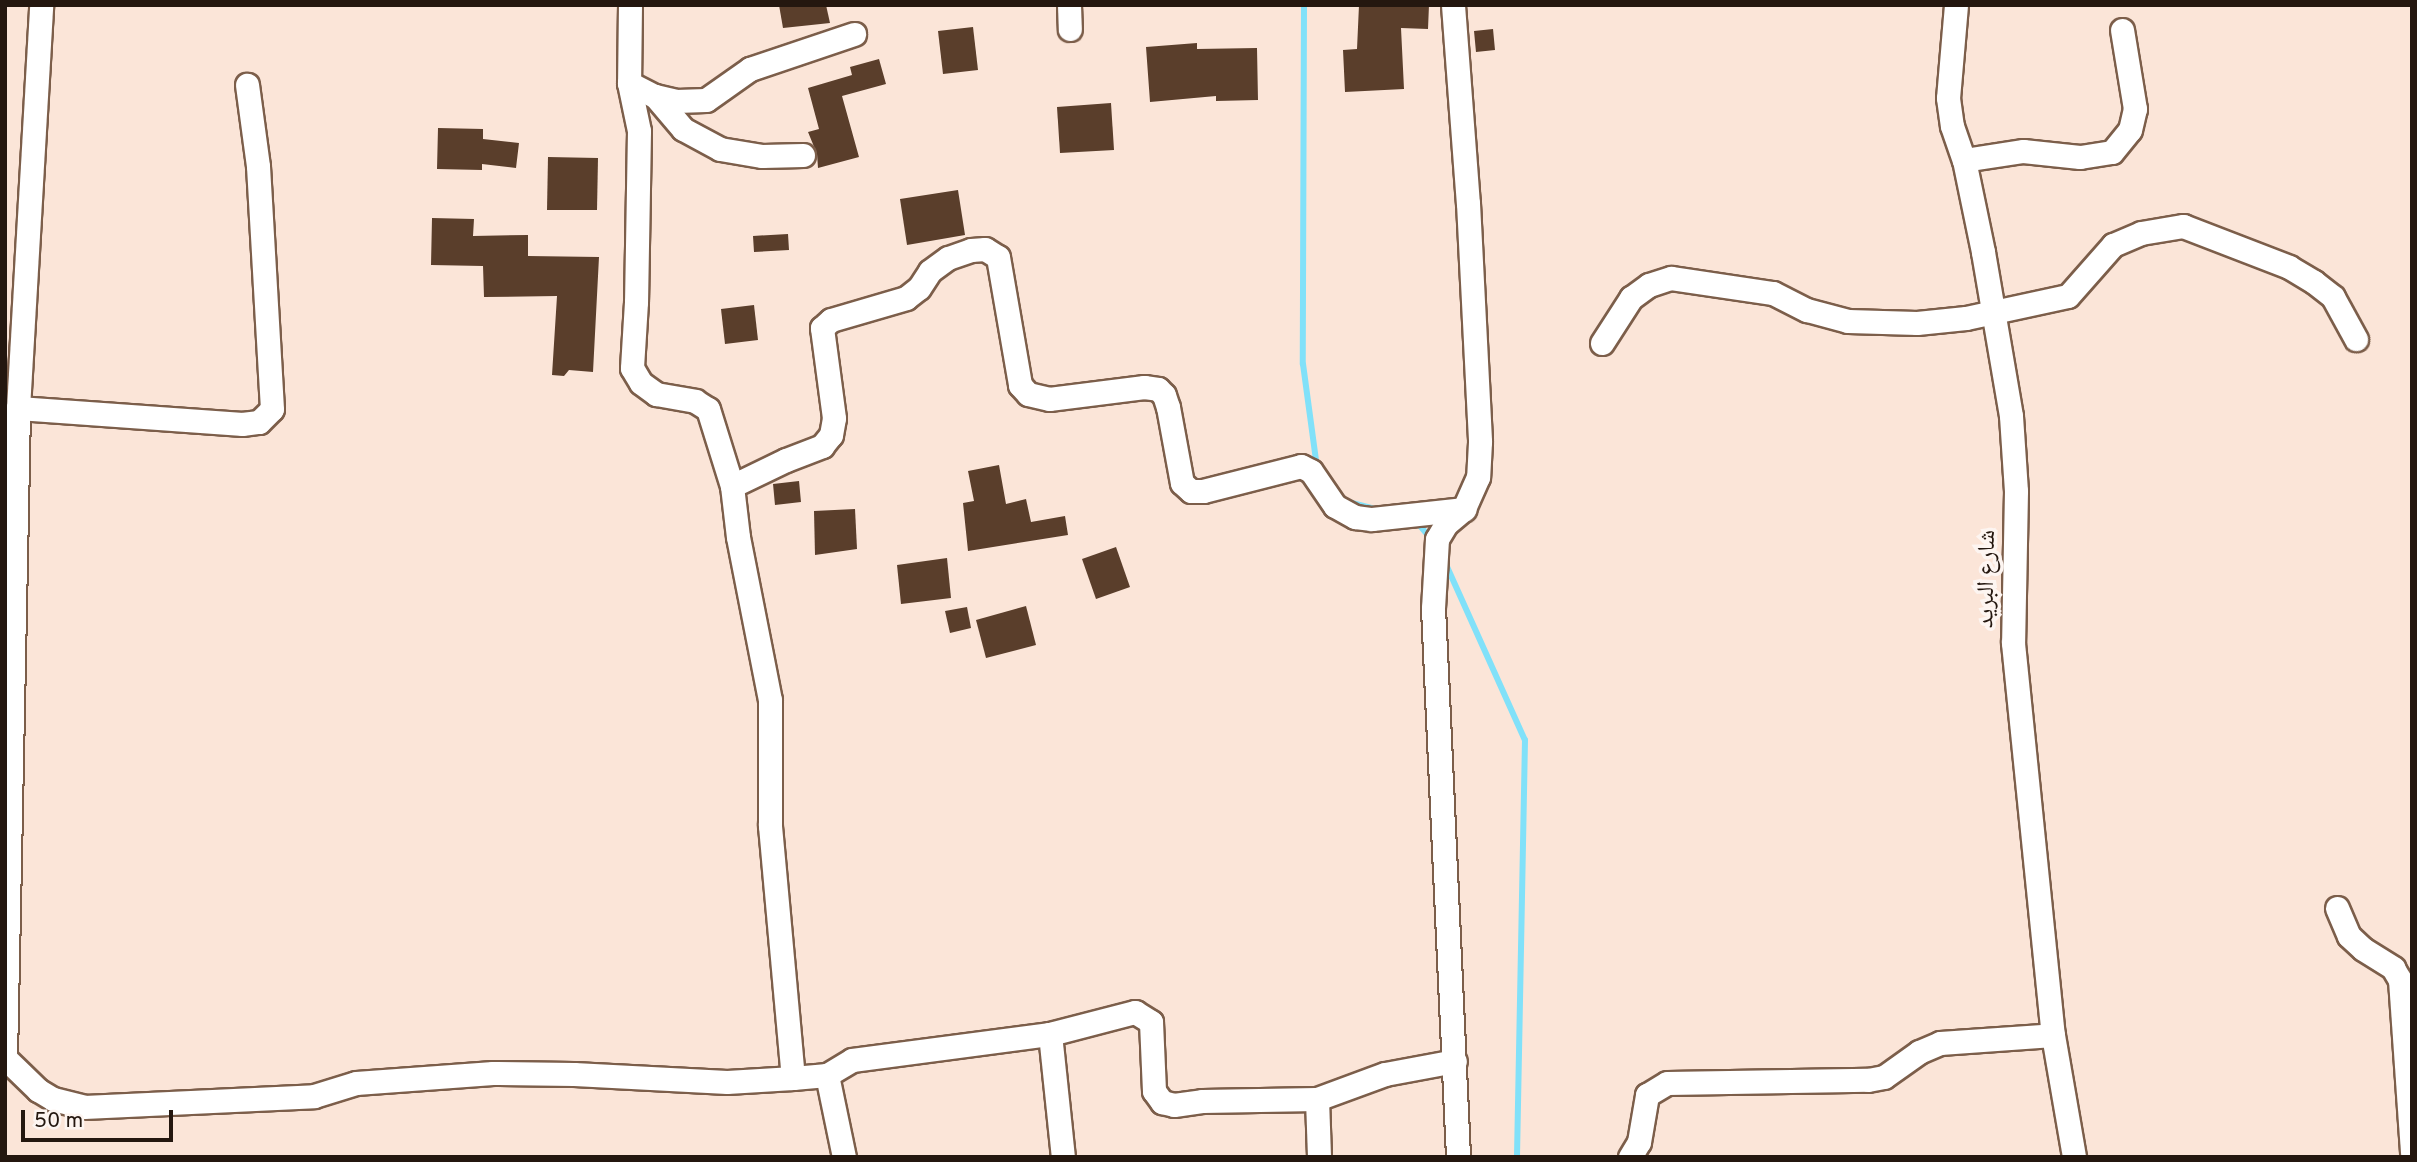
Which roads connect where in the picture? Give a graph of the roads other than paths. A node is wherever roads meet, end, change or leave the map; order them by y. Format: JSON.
{"nodes":[{"id":1,"x":41,"y":5,"type":"edge"},
{"id":2,"x":629,"y":5,"type":"edge"},
{"id":3,"x":1069,"y":5,"type":"edge"},
{"id":4,"x":1452,"y":5,"type":"edge"},
{"id":5,"x":1956,"y":5,"type":"edge"},
{"id":6,"x":1070,"y":29,"type":"dead end"},
{"id":7,"x":2122,"y":30,"type":"dead end"},
{"id":8,"x":854,"y":34,"type":"dead end"},
{"id":9,"x":629,"y":83,"type":"junction"},
{"id":10,"x":247,"y":85,"type":"dead end"},
{"id":11,"x":655,"y":96,"type":"junction"},
{"id":12,"x":803,"y":155,"type":"dead end"},
{"id":13,"x":1964,"y":160,"type":"junction"},
{"id":14,"x":1991,"y":312,"type":"junction"},
{"id":15,"x":2356,"y":338,"type":"dead end"},
{"id":16,"x":1602,"y":343,"type":"dead end"},
{"id":17,"x":18,"y":408,"type":"junction"},
{"id":18,"x":732,"y":486,"type":"junction"},
{"id":19,"x":1464,"y":509,"type":"junction"},
{"id":20,"x":2337,"y":908,"type":"dead end"},
{"id":21,"x":1050,"y":1034,"type":"junction"},
{"id":22,"x":2053,"y":1035,"type":"junction"},
{"id":23,"x":5,"y":1058,"type":"edge"},
{"id":24,"x":1455,"y":1061,"type":"junction"},
{"id":25,"x":827,"y":1075,"type":"junction"},
{"id":26,"x":793,"y":1079,"type":"junction"},
{"id":27,"x":1317,"y":1099,"type":"junction"},
{"id":28,"x":2412,"y":1152,"type":"edge"},
{"id":29,"x":844,"y":1157,"type":"edge"},
{"id":30,"x":1063,"y":1157,"type":"edge"},
{"id":31,"x":1319,"y":1157,"type":"edge"},
{"id":32,"x":1458,"y":1157,"type":"edge"},
{"id":33,"x":1630,"y":1157,"type":"edge"},
{"id":34,"x":2074,"y":1157,"type":"edge"}],
"edges":[{"from":1,"to":17,"type":"street"},
{"from":2,"to":9,"type":"street"},
{"from":3,"to":6,"type":"street"},
{"from":4,"to":19,"type":"street"},
{"from":5,"to":13,"type":"street","name":"شارع البريد"},
{"from":7,"to":13,"type":"street"},
{"from":8,"to":11,"type":"street"},
{"from":9,"to":11,"type":"street"},
{"from":9,"to":18,"type":"street"},
{"from":10,"to":17,"type":"street"},
{"from":11,"to":12,"type":"street"},
{"from":13,"to":14,"type":"street","name":"شارع البريد"},
{"from":14,"to":15,"type":"street"},
{"from":14,"to":16,"type":"street"},
{"from":14,"to":22,"type":"street","name":"شارع البريد"},
{"from":17,"to":23,"type":"street"},
{"from":18,"to":19,"type":"street"},
{"from":18,"to":26,"type":"street"},
{"from":19,"to":24,"type":"street"},
{"from":20,"to":28,"type":"street"},
{"from":21,"to":25,"type":"street"},
{"from":21,"to":27,"type":"street"},
{"from":21,"to":30,"type":"street"},
{"from":22,"to":33,"type":"street"},
{"from":22,"to":34,"type":"street","name":"شارع البريد"},
{"from":23,"to":26,"type":"street"},
{"from":24,"to":27,"type":"street"},
{"from":24,"to":32,"type":"street"},
{"from":25,"to":26,"type":"street"},
{"from":25,"to":29,"type":"street"},
{"from":27,"to":31,"type":"street"}]}
